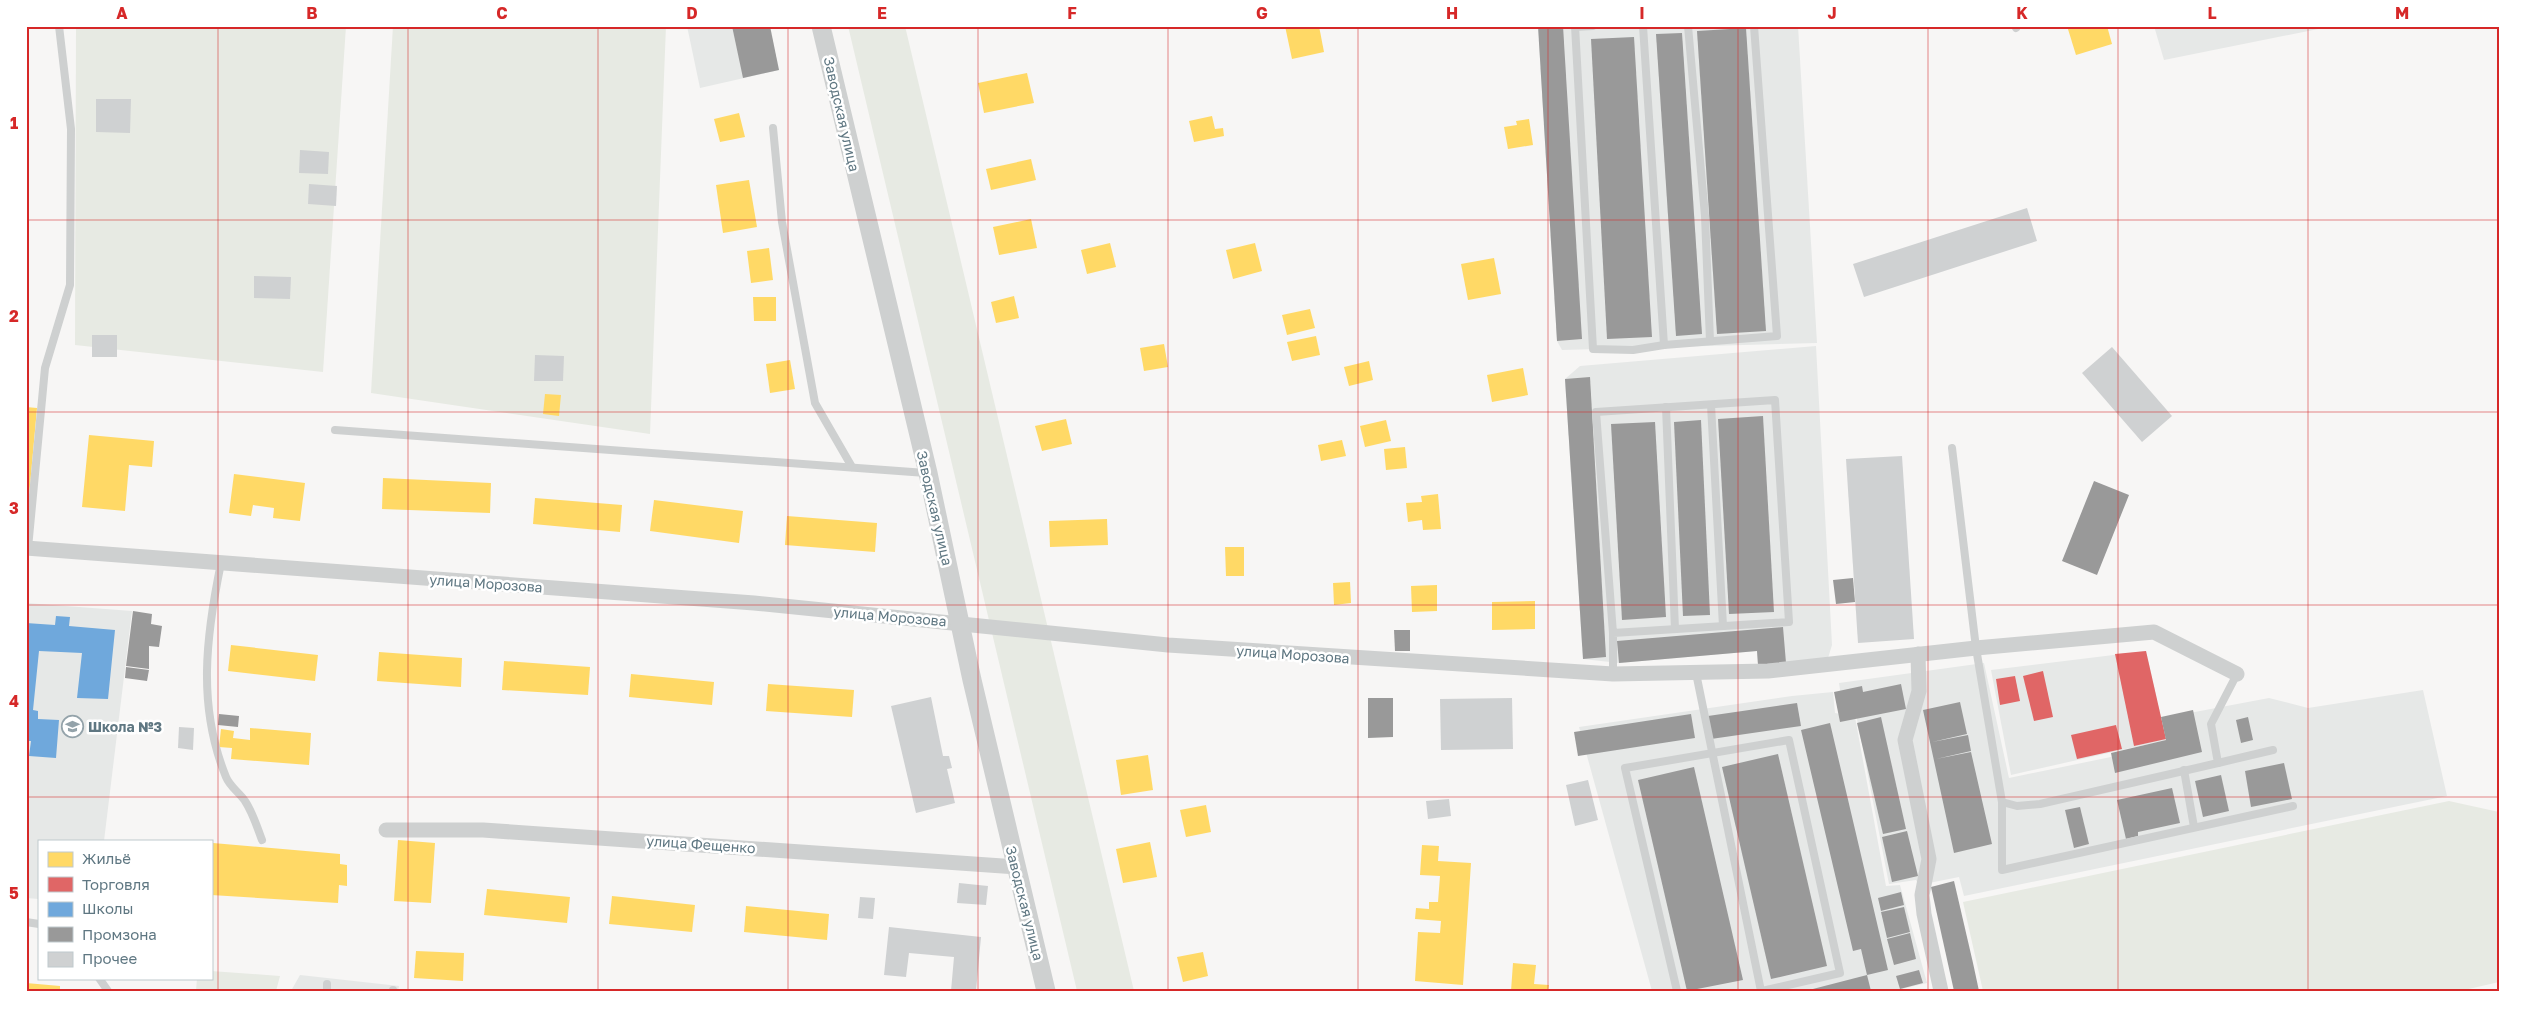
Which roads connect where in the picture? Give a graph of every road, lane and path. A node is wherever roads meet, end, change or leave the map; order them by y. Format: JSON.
{"nodes":[{"id":1,"x":59,"y":26,"type":"edge"},
{"id":2,"x":821,"y":26,"type":"edge"},
{"id":3,"x":1593,"y":26,"type":"edge"},
{"id":4,"x":1643,"y":26,"type":"edge"},
{"id":5,"x":1688,"y":26,"type":"edge"},
{"id":6,"x":1754,"y":26,"type":"edge"},
{"id":7,"x":1575,"y":27,"type":"edge"},
{"id":8,"x":773,"y":128,"type":"dead end"},
{"id":9,"x":1710,"y":341,"type":"junction"},
{"id":10,"x":1664,"y":345,"type":"junction"},
{"id":11,"x":1711,"y":404,"type":"junction"},
{"id":12,"x":1666,"y":407,"type":"junction"},
{"id":13,"x":335,"y":430,"type":"dead end"},
{"id":14,"x":1952,"y":448,"type":"dead end"},
{"id":15,"x":852,"y":467,"type":"junction"},
{"id":16,"x":928,"y":473,"type":"junction"},
{"id":17,"x":27,"y":548,"type":"edge"},
{"id":18,"x":221,"y":563,"type":"junction"},
{"id":19,"x":961,"y":623,"type":"junction"},
{"id":20,"x":1723,"y":626,"type":"junction"},
{"id":21,"x":1675,"y":629,"type":"junction"},
{"id":22,"x":1613,"y":633,"type":"junction"},
{"id":23,"x":1976,"y":648,"type":"junction"},
{"id":24,"x":1918,"y":654,"type":"junction"},
{"id":25,"x":1696,"y":673,"type":"junction"},
{"id":26,"x":1613,"y":674,"type":"junction"},
{"id":27,"x":2237,"y":674,"type":"joint"},
{"id":28,"x":2274,"y":750,"type":"dead end"},
{"id":29,"x":1712,"y":752,"type":"junction"},
{"id":30,"x":2218,"y":763,"type":"junction"},
{"id":31,"x":2184,"y":770,"type":"junction"},
{"id":32,"x":2002,"y":802,"type":"junction"},
{"id":33,"x":2292,"y":806,"type":"dead end"},
{"id":34,"x":2194,"y":827,"type":"junction"},
{"id":35,"x":386,"y":830,"type":"dead end"},
{"id":36,"x":262,"y":840,"type":"dead end"},
{"id":37,"x":1017,"y":867,"type":"junction"},
{"id":38,"x":100,"y":980,"type":"edge"},
{"id":39,"x":108,"y":991,"type":"edge"},
{"id":40,"x":1046,"y":991,"type":"edge"},
{"id":41,"x":1677,"y":991,"type":"edge"},
{"id":42,"x":1762,"y":991,"type":"edge"},
{"id":43,"x":1940,"y":991,"type":"edge"}],
"edges":[{"from":1,"to":17,"type":"lane"},
{"from":2,"to":16,"type":"street","name":"Заводская улица"},
{"from":3,"to":7,"type":"lane"},
{"from":4,"to":10,"type":"lane"},
{"from":5,"to":9,"type":"lane"},
{"from":6,"to":9,"type":"lane"},
{"from":7,"to":10,"type":"lane"},
{"from":8,"to":15,"type":"lane"},
{"from":9,"to":10,"type":"lane"},
{"from":11,"to":12,"type":"lane"},
{"from":11,"to":20,"type":"lane"},
{"from":11,"to":20,"type":"lane"},
{"from":12,"to":21,"type":"lane"},
{"from":12,"to":22,"type":"lane"},
{"from":13,"to":15,"type":"lane"},
{"from":14,"to":23,"type":"lane"},
{"from":15,"to":16,"type":"lane"},
{"from":16,"to":19,"type":"street","name":"Заводская улица"},
{"from":17,"to":18,"type":"street","name":"улица Морозова"},
{"from":18,"to":19,"type":"street","name":"улица Морозова"},
{"from":18,"to":36,"type":"lane"},
{"from":19,"to":26,"type":"street","name":"улица Морозова"},
{"from":19,"to":37,"type":"street","name":"Заводская улица"},
{"from":20,"to":21,"type":"lane"},
{"from":21,"to":22,"type":"lane"},
{"from":22,"to":26,"type":"lane"},
{"from":23,"to":24,"type":"street","name":"улица Морозова"},
{"from":23,"to":27,"type":"street","name":"улица Морозова"},
{"from":23,"to":32,"type":"lane"},
{"from":24,"to":25,"type":"street","name":"улица Морозова"},
{"from":24,"to":43,"type":"street"},
{"from":25,"to":26,"type":"street","name":"улица Морозова"},
{"from":25,"to":29,"type":"lane"},
{"from":27,"to":30,"type":"lane"},
{"from":28,"to":30,"type":"lane"},
{"from":29,"to":41,"type":"lane"},
{"from":29,"to":42,"type":"lane"},
{"from":29,"to":42,"type":"lane"},
{"from":30,"to":31,"type":"lane"},
{"from":31,"to":32,"type":"lane"},
{"from":31,"to":34,"type":"lane"},
{"from":32,"to":34,"type":"lane"},
{"from":33,"to":34,"type":"lane"},
{"from":35,"to":37,"type":"street","name":"улица Фещенко"},
{"from":37,"to":40,"type":"street","name":"Заводская улица"},
{"from":38,"to":39,"type":"lane"}]}
